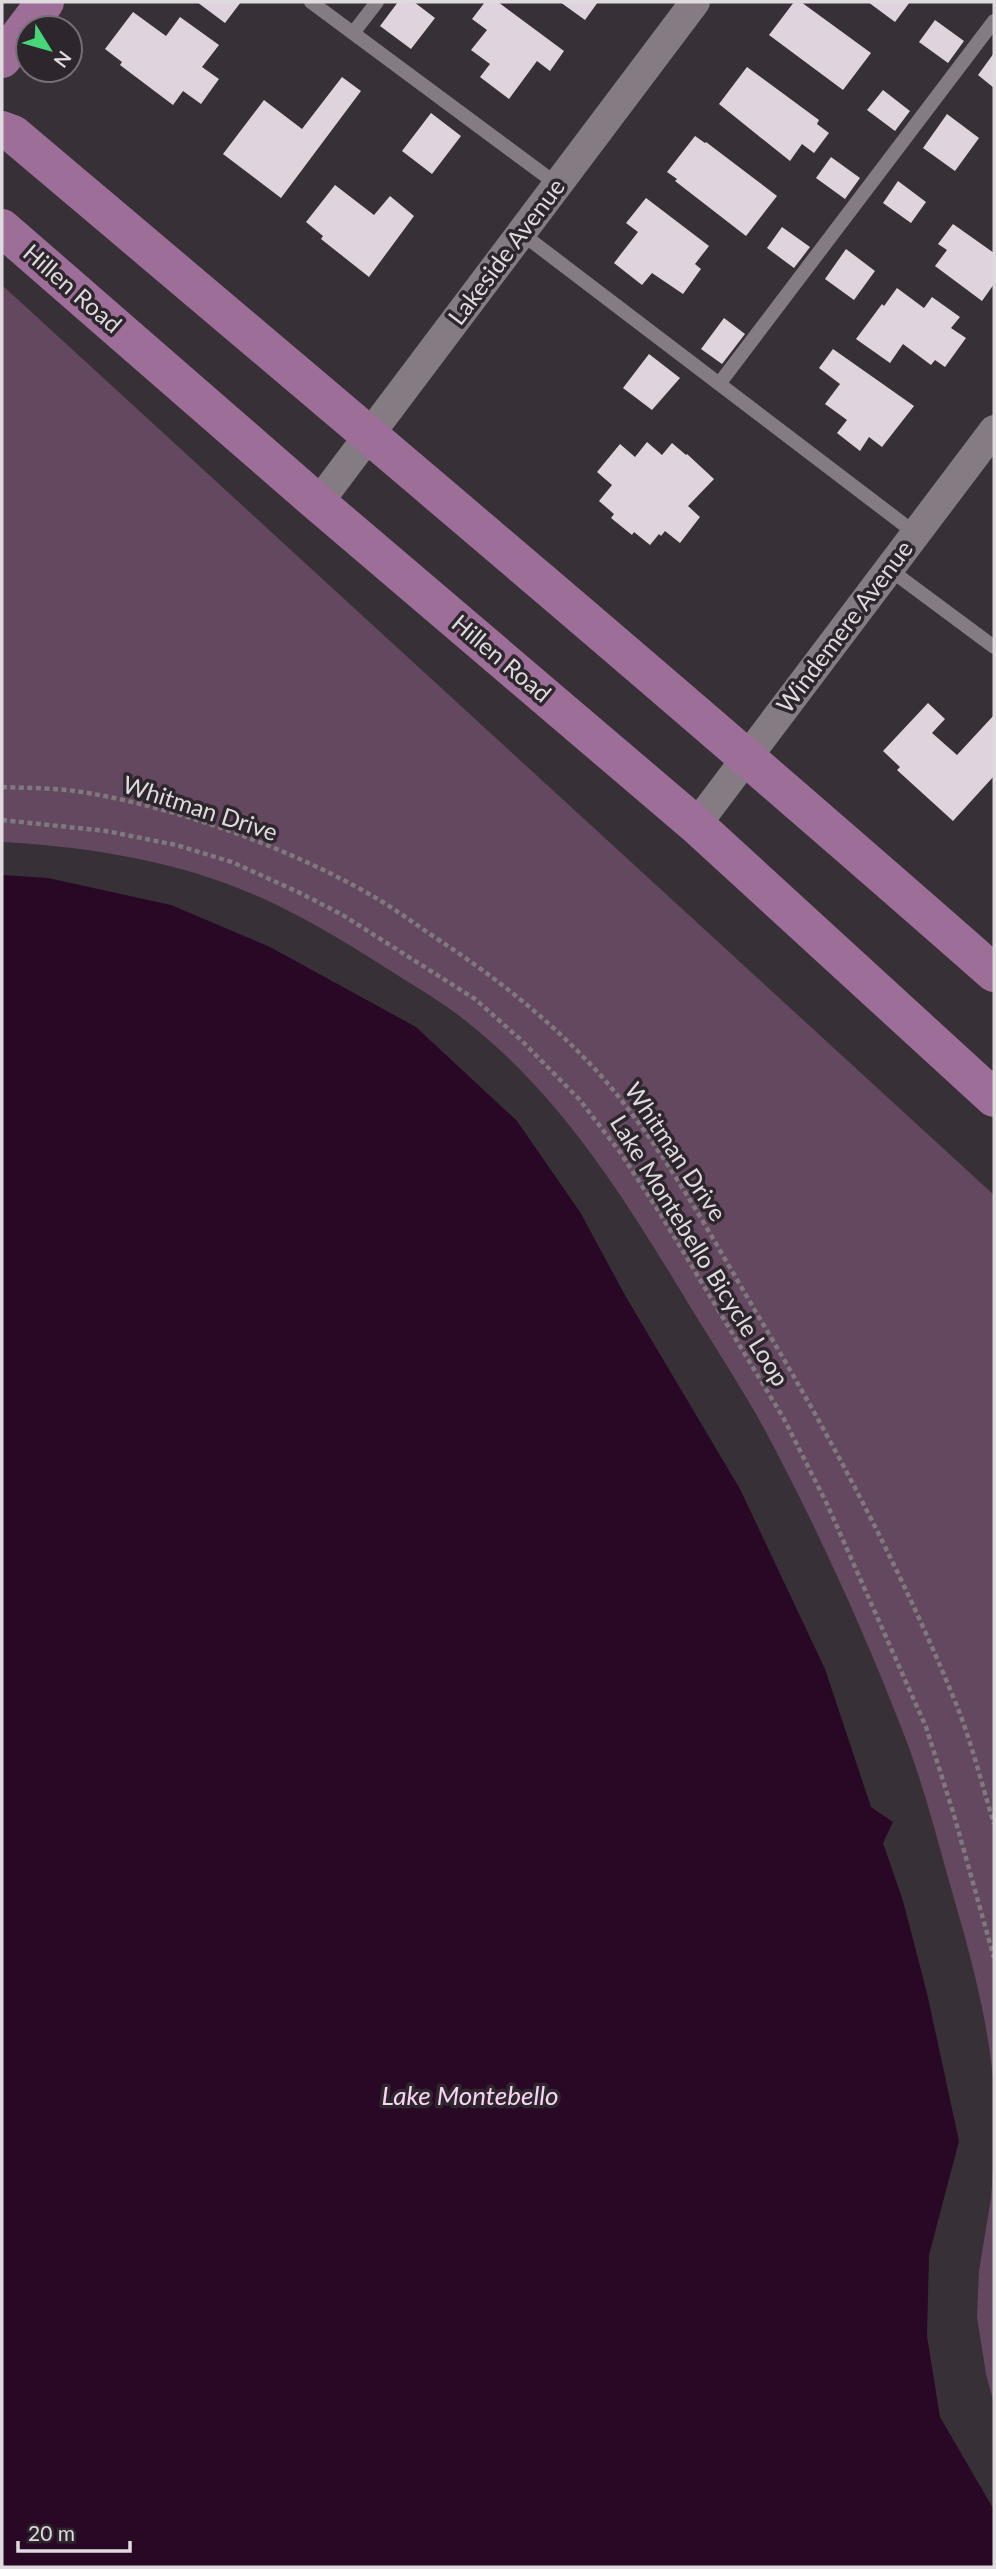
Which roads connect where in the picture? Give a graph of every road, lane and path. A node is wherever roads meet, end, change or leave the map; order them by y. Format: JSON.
{"nodes":[{"id":1,"x":45,"y":2,"type":"edge"},
{"id":2,"x":311,"y":2,"type":"edge"},
{"id":3,"x":377,"y":2,"type":"edge"},
{"id":4,"x":695,"y":2,"type":"edge"},
{"id":5,"x":994,"y":21,"type":"edge"},
{"id":6,"x":354,"y":33,"type":"junction"},
{"id":7,"x":2,"y":59,"type":"edge"},
{"id":8,"x":2,"y":130,"type":"edge"},
{"id":9,"x":558,"y":185,"type":"junction"},
{"id":10,"x":2,"y":228,"type":"edge"},
{"id":11,"x":521,"y":233,"type":"junction"},
{"id":12,"x":719,"y":384,"type":"junction"},
{"id":13,"x":994,"y":430,"type":"edge"},
{"id":14,"x":370,"y":433,"type":"junction"},
{"id":15,"x":318,"y":503,"type":"junction"},
{"id":16,"x":915,"y":533,"type":"junction"},
{"id":17,"x":889,"y":569,"type":"junction"},
{"id":18,"x":994,"y":647,"type":"edge"},
{"id":19,"x":748,"y":756,"type":"junction"},
{"id":20,"x":2,"y":787,"type":"edge"},
{"id":21,"x":2,"y":820,"type":"edge"},
{"id":22,"x":696,"y":825,"type":"junction"},
{"id":23,"x":994,"y":973,"type":"edge"},
{"id":24,"x":994,"y":1098,"type":"edge"},
{"id":25,"x":994,"y":1824,"type":"edge"},
{"id":26,"x":994,"y":1958,"type":"edge"}],
"edges":[{"from":1,"to":7,"type":"main road"},
{"from":2,"to":6,"type":"lane"},
{"from":3,"to":6,"type":"lane"},
{"from":4,"to":9,"type":"street","name":"Lakeside Avenue"},
{"from":5,"to":12,"type":"lane"},
{"from":6,"to":9,"type":"lane"},
{"from":8,"to":14,"type":"main road"},
{"from":9,"to":11,"type":"street","name":"Lakeside Avenue"},
{"from":10,"to":15,"type":"main road","name":"Hillen Road"},
{"from":11,"to":12,"type":"lane"},
{"from":11,"to":14,"type":"street","name":"Lakeside Avenue"},
{"from":12,"to":16,"type":"lane"},
{"from":13,"to":16,"type":"street","name":"Windemere Avenue"},
{"from":14,"to":15,"type":"street","name":"Lakeside Avenue"},
{"from":14,"to":19,"type":"main road"},
{"from":15,"to":22,"type":"main road","name":"Hillen Road"},
{"from":16,"to":17,"type":"street","name":"Windemere Avenue"},
{"from":17,"to":18,"type":"lane"},
{"from":17,"to":19,"type":"street","name":"Windemere Avenue"},
{"from":19,"to":22,"type":"street","name":"Windemere Avenue"},
{"from":19,"to":23,"type":"main road"},
{"from":20,"to":25,"type":"path","name":"Whitman Drive"},
{"from":21,"to":26,"type":"path","name":"Lake Montebello Bicycle Loop"},
{"from":22,"to":24,"type":"main road","name":"Hillen Road"}]}
